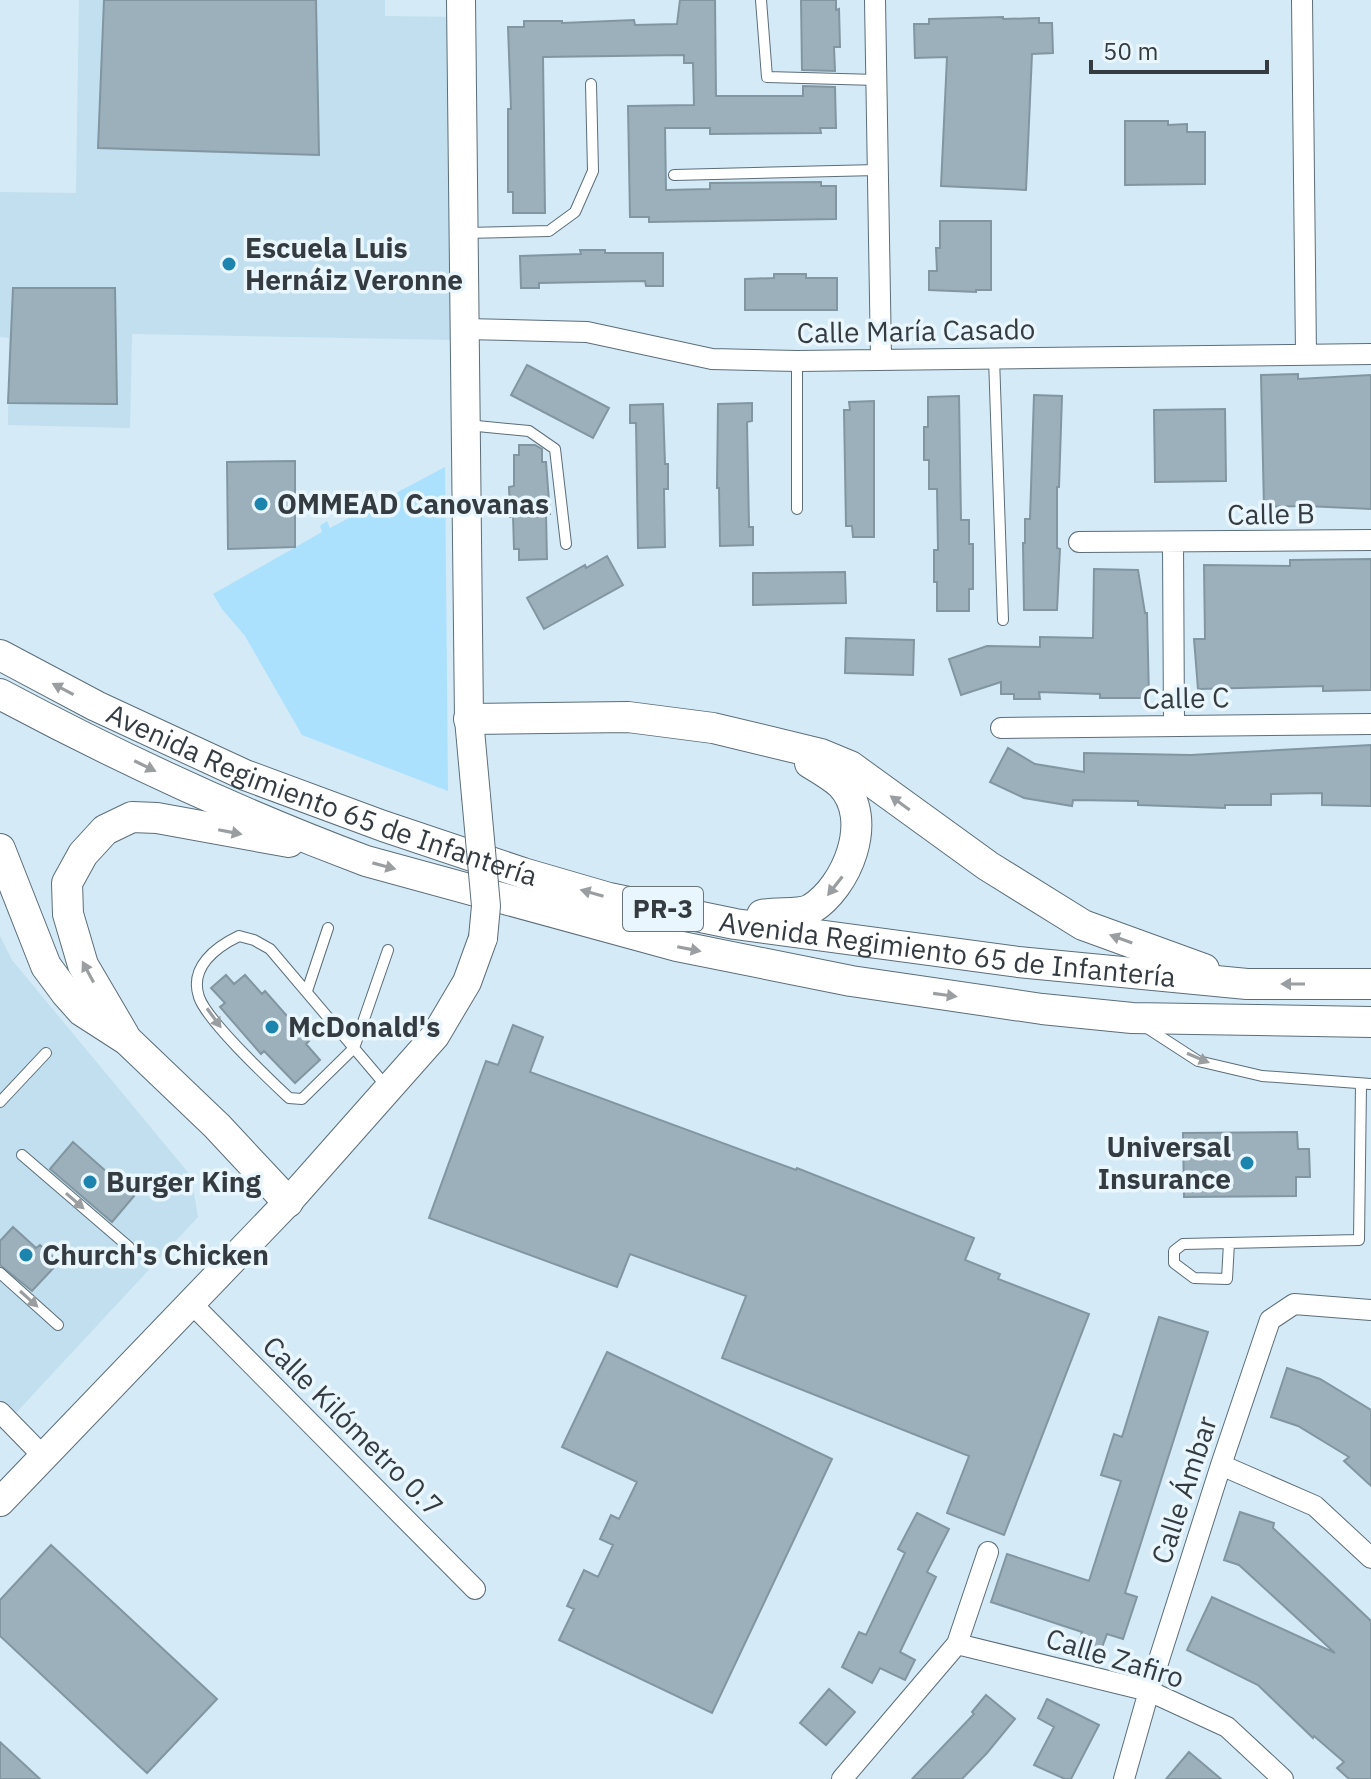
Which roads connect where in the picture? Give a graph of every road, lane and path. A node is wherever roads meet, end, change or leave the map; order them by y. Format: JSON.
{"nodes":[{"id":1,"x":461,"y":0,"type":"edge"},
{"id":2,"x":761,"y":0,"type":"edge"},
{"id":3,"x":875,"y":0,"type":"edge"},
{"id":4,"x":1302,"y":0,"type":"edge"},
{"id":5,"x":877,"y":80,"type":"junction"},
{"id":6,"x":591,"y":84,"type":"dead end"},
{"id":7,"x":877,"y":170,"type":"junction"},
{"id":8,"x":674,"y":175,"type":"dead end"},
{"id":9,"x":463,"y":233,"type":"junction"},
{"id":10,"x":465,"y":329,"type":"junction"},
{"id":11,"x":1371,"y":354,"type":"edge"},
{"id":12,"x":1306,"y":355,"type":"junction"},
{"id":13,"x":881,"y":358,"type":"junction"},
{"id":14,"x":994,"y":358,"type":"junction"},
{"id":15,"x":797,"y":361,"type":"junction"},
{"id":16,"x":465,"y":425,"type":"junction"},
{"id":17,"x":797,"y":509,"type":"dead end"},
{"id":18,"x":1371,"y":540,"type":"edge"},
{"id":19,"x":1079,"y":542,"type":"dead end"},
{"id":20,"x":1173,"y":543,"type":"junction"},
{"id":21,"x":566,"y":544,"type":"dead end"},
{"id":22,"x":1003,"y":620,"type":"dead end"},
{"id":23,"x":0,"y":655,"type":"edge"},
{"id":24,"x":0,"y":694,"type":"edge"},
{"id":25,"x":469,"y":719,"type":"junction"},
{"id":26,"x":1371,"y":724,"type":"edge"},
{"id":27,"x":1174,"y":726,"type":"junction"},
{"id":28,"x":1001,"y":728,"type":"dead end"},
{"id":29,"x":774,"y":741,"type":"junction"},
{"id":30,"x":316,"y":843,"type":"junction"},
{"id":31,"x":0,"y":849,"type":"edge"},
{"id":32,"x":735,"y":924,"type":"junction"},
{"id":33,"x":328,"y":928,"type":"dead end"},
{"id":34,"x":388,"y":950,"type":"dead end"},
{"id":35,"x":1247,"y":984,"type":"junction"},
{"id":36,"x":1371,"y":984,"type":"edge"},
{"id":37,"x":307,"y":991,"type":"junction"},
{"id":38,"x":1132,"y":1018,"type":"junction"},
{"id":39,"x":1371,"y":1022,"type":"edge"},
{"id":40,"x":127,"y":1040,"type":"junction"},
{"id":41,"x":354,"y":1048,"type":"junction"},
{"id":42,"x":46,"y":1053,"type":"dead end"},
{"id":43,"x":1366,"y":1084,"type":"edge"},
{"id":44,"x":389,"y":1089,"type":"junction"},
{"id":45,"x":0,"y":1102,"type":"edge"},
{"id":46,"x":22,"y":1155,"type":"dead end"},
{"id":47,"x":288,"y":1202,"type":"junction"},
{"id":48,"x":1229,"y":1243,"type":"junction"},
{"id":49,"x":129,"y":1247,"type":"dead end"},
{"id":50,"x":0,"y":1273,"type":"edge"},
{"id":51,"x":191,"y":1303,"type":"junction"},
{"id":52,"x":1371,"y":1310,"type":"edge"},
{"id":53,"x":58,"y":1325,"type":"dead end"},
{"id":54,"x":0,"y":1412,"type":"edge"},
{"id":55,"x":43,"y":1456,"type":"junction"},
{"id":56,"x":1221,"y":1465,"type":"junction"},
{"id":57,"x":0,"y":1502,"type":"edge"},
{"id":58,"x":988,"y":1552,"type":"dead end"},
{"id":59,"x":1371,"y":1558,"type":"edge"},
{"id":60,"x":475,"y":1589,"type":"dead end"},
{"id":61,"x":957,"y":1644,"type":"junction"},
{"id":62,"x":1149,"y":1691,"type":"junction"},
{"id":63,"x":842,"y":1779,"type":"edge"},
{"id":64,"x":1124,"y":1779,"type":"edge"},
{"id":65,"x":1283,"y":1779,"type":"edge"}],
"edges":[{"from":1,"to":9,"type":"main road"},
{"from":2,"to":5,"type":"lane"},
{"from":3,"to":5,"type":"street"},
{"from":4,"to":12,"type":"street"},
{"from":5,"to":7,"type":"street"},
{"from":6,"to":9,"type":"lane"},
{"from":7,"to":8,"type":"lane"},
{"from":7,"to":13,"type":"street"},
{"from":9,"to":10,"type":"main road"},
{"from":10,"to":15,"type":"street","name":"Calle María Casado"},
{"from":10,"to":16,"type":"main road"},
{"from":11,"to":12,"type":"street","name":"Calle María Casado"},
{"from":12,"to":14,"type":"street","name":"Calle María Casado"},
{"from":13,"to":14,"type":"street","name":"Calle María Casado"},
{"from":13,"to":15,"type":"street","name":"Calle María Casado"},
{"from":14,"to":22,"type":"lane"},
{"from":15,"to":17,"type":"lane"},
{"from":16,"to":21,"type":"lane"},
{"from":16,"to":25,"type":"main road"},
{"from":18,"to":20,"type":"street","name":"Calle B"},
{"from":19,"to":20,"type":"street","name":"Calle B"},
{"from":20,"to":27,"type":"street"},
{"from":32,"to":23,"type":"main road","name":"Avenida Regimiento 65 de Infantería","number":"PR-3","one_way":true},
{"from":24,"to":30,"type":"main road","name":"Avenida Regimiento 65 de Infantería","number":"PR-3","one_way":true},
{"from":25,"to":29,"type":"main road"},
{"from":25,"to":44,"type":"main road","bridge":true},
{"from":26,"to":27,"type":"street","name":"Calle C"},
{"from":27,"to":28,"type":"street","name":"Calle C"},
{"from":29,"to":32,"type":"main road","one_way":true},
{"from":35,"to":29,"type":"main road","one_way":true},
{"from":30,"to":38,"type":"main road","name":"Avenida Regimiento 65 de Infantería","number":"PR-3","one_way":true},
{"from":40,"to":30,"type":"main road","one_way":true},
{"from":31,"to":40,"type":"main road"},
{"from":32,"to":35,"type":"main road","name":"Avenida Regimiento 65 de Infantería","number":"PR-3"},
{"from":33,"to":37,"type":"lane"},
{"from":34,"to":41,"type":"lane"},
{"from":36,"to":35,"type":"main road","name":"Avenida Regimiento 65 de Infantería","number":"PR-3","one_way":true},
{"from":37,"to":41,"type":"lane"},
{"from":37,"to":41,"type":"lane","one_way":true},
{"from":38,"to":39,"type":"main road","name":"Avenida Regimiento 65 de Infantería","number":"PR-3"},
{"from":38,"to":43,"type":"lane","one_way":true},
{"from":40,"to":47,"type":"main road"},
{"from":41,"to":44,"type":"lane"},
{"from":42,"to":45,"type":"lane"},
{"from":43,"to":48,"type":"lane"},
{"from":44,"to":47,"type":"main road"},
{"from":46,"to":49,"type":"lane","one_way":true},
{"from":47,"to":51,"type":"main road"},
{"from":48,"to":48,"type":"lane"},
{"from":50,"to":53,"type":"lane","one_way":true},
{"from":51,"to":55,"type":"main road"},
{"from":51,"to":60,"type":"street","name":"Calle Kilómetro 0.7"},
{"from":52,"to":56,"type":"street","name":"Calle Ámbar"},
{"from":54,"to":55,"type":"street"},
{"from":55,"to":57,"type":"main road"},
{"from":56,"to":59,"type":"street"},
{"from":56,"to":62,"type":"street","name":"Calle Ámbar"},
{"from":58,"to":61,"type":"street"},
{"from":61,"to":62,"type":"street","name":"Calle Zafiro"},
{"from":61,"to":63,"type":"street"},
{"from":62,"to":64,"type":"street","name":"Calle Ámbar"},
{"from":62,"to":65,"type":"street","name":"Calle Zafiro"}]}
